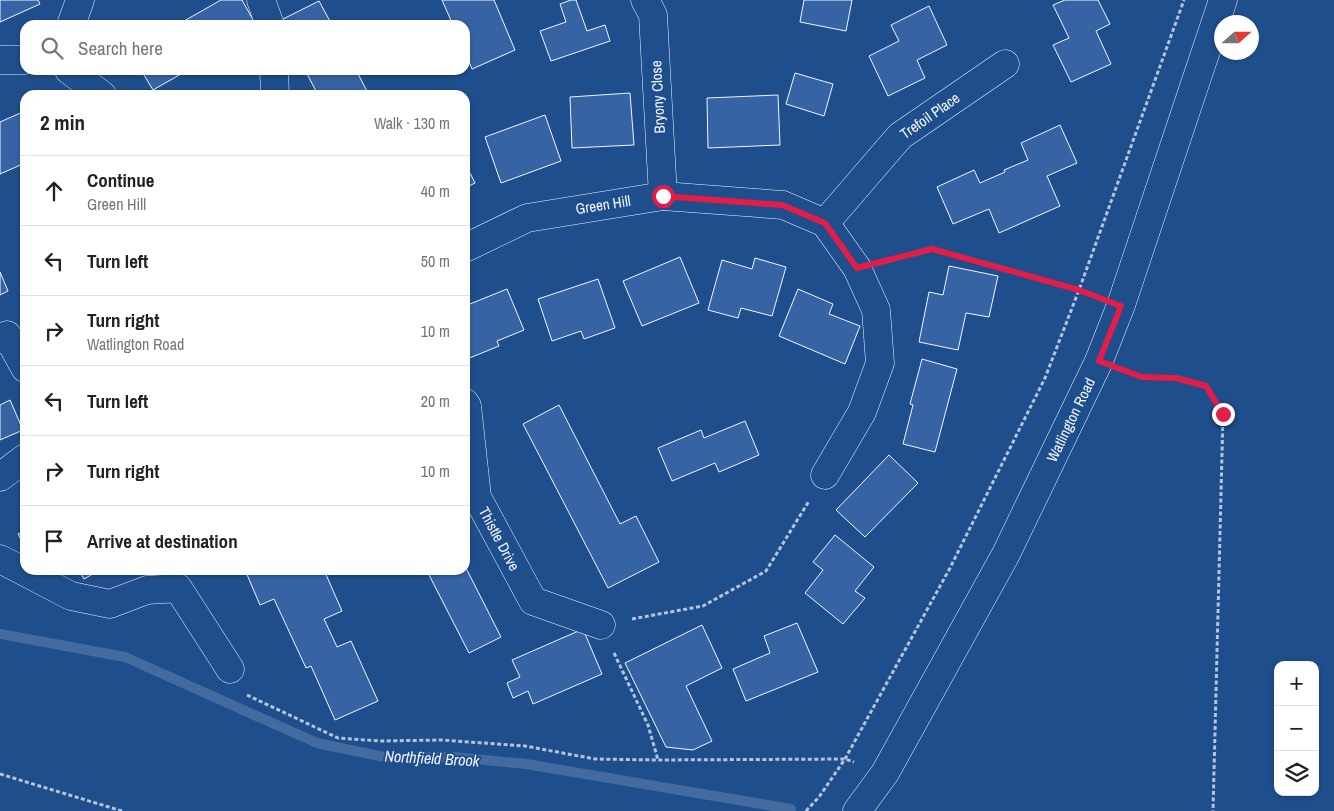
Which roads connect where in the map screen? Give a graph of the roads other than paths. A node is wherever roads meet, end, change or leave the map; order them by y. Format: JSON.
{"nodes":[{"id":1,"x":80,"y":0,"type":"edge"},
{"id":2,"x":261,"y":0,"type":"edge"},
{"id":3,"x":645,"y":0,"type":"edge"},
{"id":4,"x":1223,"y":0,"type":"edge"},
{"id":5,"x":73,"y":20,"type":"edge"},
{"id":6,"x":268,"y":20,"type":"edge"},
{"id":7,"x":0,"y":60,"type":"edge"},
{"id":8,"x":20,"y":60,"type":"edge"},
{"id":9,"x":1005,"y":64,"type":"dead end"},
{"id":10,"x":76,"y":75,"type":"edge"},
{"id":11,"x":274,"y":75,"type":"edge"},
{"id":12,"x":95,"y":90,"type":"edge"},
{"id":13,"x":275,"y":90,"type":"edge"},
{"id":14,"x":663,"y":196,"type":"junction"},
{"id":15,"x":825,"y":223,"type":"junction"},
{"id":16,"x":470,"y":246,"type":"edge"},
{"id":17,"x":0,"y":339,"type":"edge"},
{"id":18,"x":20,"y":359,"type":"edge"},
{"id":19,"x":470,"y":433,"type":"edge"},
{"id":20,"x":20,"y":462,"type":"edge"},
{"id":21,"x":826,"y":475,"type":"road end"},
{"id":22,"x":0,"y":477,"type":"edge"},
{"id":23,"x":0,"y":559,"type":"edge"},
{"id":24,"x":20,"y":569,"type":"edge"},
{"id":25,"x":31,"y":575,"type":"edge"},
{"id":26,"x":185,"y":579,"type":"edge"},
{"id":27,"x":601,"y":625,"type":"road end"},
{"id":28,"x":230,"y":669,"type":"road end"},
{"id":29,"x":857,"y":811,"type":"edge"}],
"edges":[{"from":1,"to":5,"type":"street"},
{"from":2,"to":6,"type":"street"},
{"from":3,"to":14,"type":"street","name":"Bryony Close"},
{"from":4,"to":29,"type":"street","name":"Watlington Road"},
{"from":7,"to":8,"type":"street"},
{"from":9,"to":15,"type":"street","name":"Trefoil Place"},
{"from":10,"to":12,"type":"street"},
{"from":11,"to":13,"type":"street"},
{"from":14,"to":15,"type":"street","name":"Green Hill"},
{"from":14,"to":16,"type":"street","name":"Green Hill"},
{"from":15,"to":21,"type":"street"},
{"from":17,"to":18,"type":"street"},
{"from":19,"to":27,"type":"street","name":"Thistle Drive"},
{"from":20,"to":22,"type":"street"},
{"from":23,"to":24,"type":"street"},
{"from":25,"to":26,"type":"street"},
{"from":26,"to":28,"type":"street"}]}
